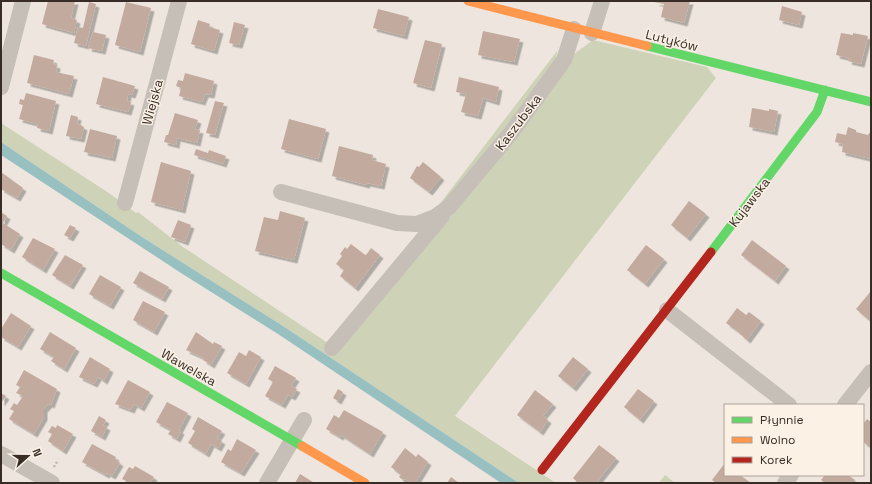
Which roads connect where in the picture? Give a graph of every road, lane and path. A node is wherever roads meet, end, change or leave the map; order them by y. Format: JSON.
{"nodes":[{"id":1,"x":23,"y":1,"type":"edge"},
{"id":2,"x":179,"y":1,"type":"edge"},
{"id":3,"x":468,"y":1,"type":"edge"},
{"id":4,"x":602,"y":1,"type":"edge"},
{"id":5,"x":574,"y":29,"type":"junction"},
{"id":6,"x":592,"y":33,"type":"junction"},
{"id":7,"x":1,"y":87,"type":"edge"},
{"id":8,"x":825,"y":90,"type":"junction"},
{"id":9,"x":871,"y":102,"type":"edge"},
{"id":10,"x":281,"y":192,"type":"dead end"},
{"id":11,"x":125,"y":203,"type":"dead end"},
{"id":12,"x":449,"y":207,"type":"junction"},
{"id":13,"x":1,"y":273,"type":"edge"},
{"id":14,"x":667,"y":310,"type":"junction"},
{"id":15,"x":332,"y":348,"type":"dead end"},
{"id":16,"x":871,"y":372,"type":"edge"},
{"id":17,"x":788,"y":404,"type":"edge"},
{"id":18,"x":846,"y":404,"type":"edge"},
{"id":19,"x":304,"y":420,"type":"dead end"},
{"id":20,"x":291,"y":441,"type":"junction"},
{"id":21,"x":1,"y":454,"type":"edge"},
{"id":22,"x":542,"y":470,"type":"dead end"},
{"id":23,"x":52,"y":483,"type":"edge"},
{"id":24,"x":267,"y":483,"type":"edge"},
{"id":25,"x":365,"y":483,"type":"edge"}],
"edges":[{"from":1,"to":7,"type":"street"},
{"from":2,"to":11,"type":"street","name":"Wiejska"},
{"from":3,"to":5,"type":"street","name":"Lutyków"},
{"from":4,"to":6,"type":"street"},
{"from":5,"to":6,"type":"street","name":"Lutyków"},
{"from":5,"to":12,"type":"street","name":"Kaszubska"},
{"from":6,"to":8,"type":"street","name":"Lutyków"},
{"from":8,"to":9,"type":"street","name":"Lutyków"},
{"from":8,"to":14,"type":"street","name":"Kujawska"},
{"from":10,"to":12,"type":"street","name":"Kaszubska"},
{"from":12,"to":15,"type":"street","name":"Kaszubska"},
{"from":13,"to":20,"type":"street","name":"Wawelska"},
{"from":14,"to":17,"type":"street"},
{"from":14,"to":22,"type":"street","name":"Kujawska"},
{"from":16,"to":18,"type":"street"},
{"from":19,"to":20,"type":"street"},
{"from":20,"to":24,"type":"street"},
{"from":20,"to":25,"type":"street","name":"Wawelska"},
{"from":21,"to":23,"type":"street"}]}
